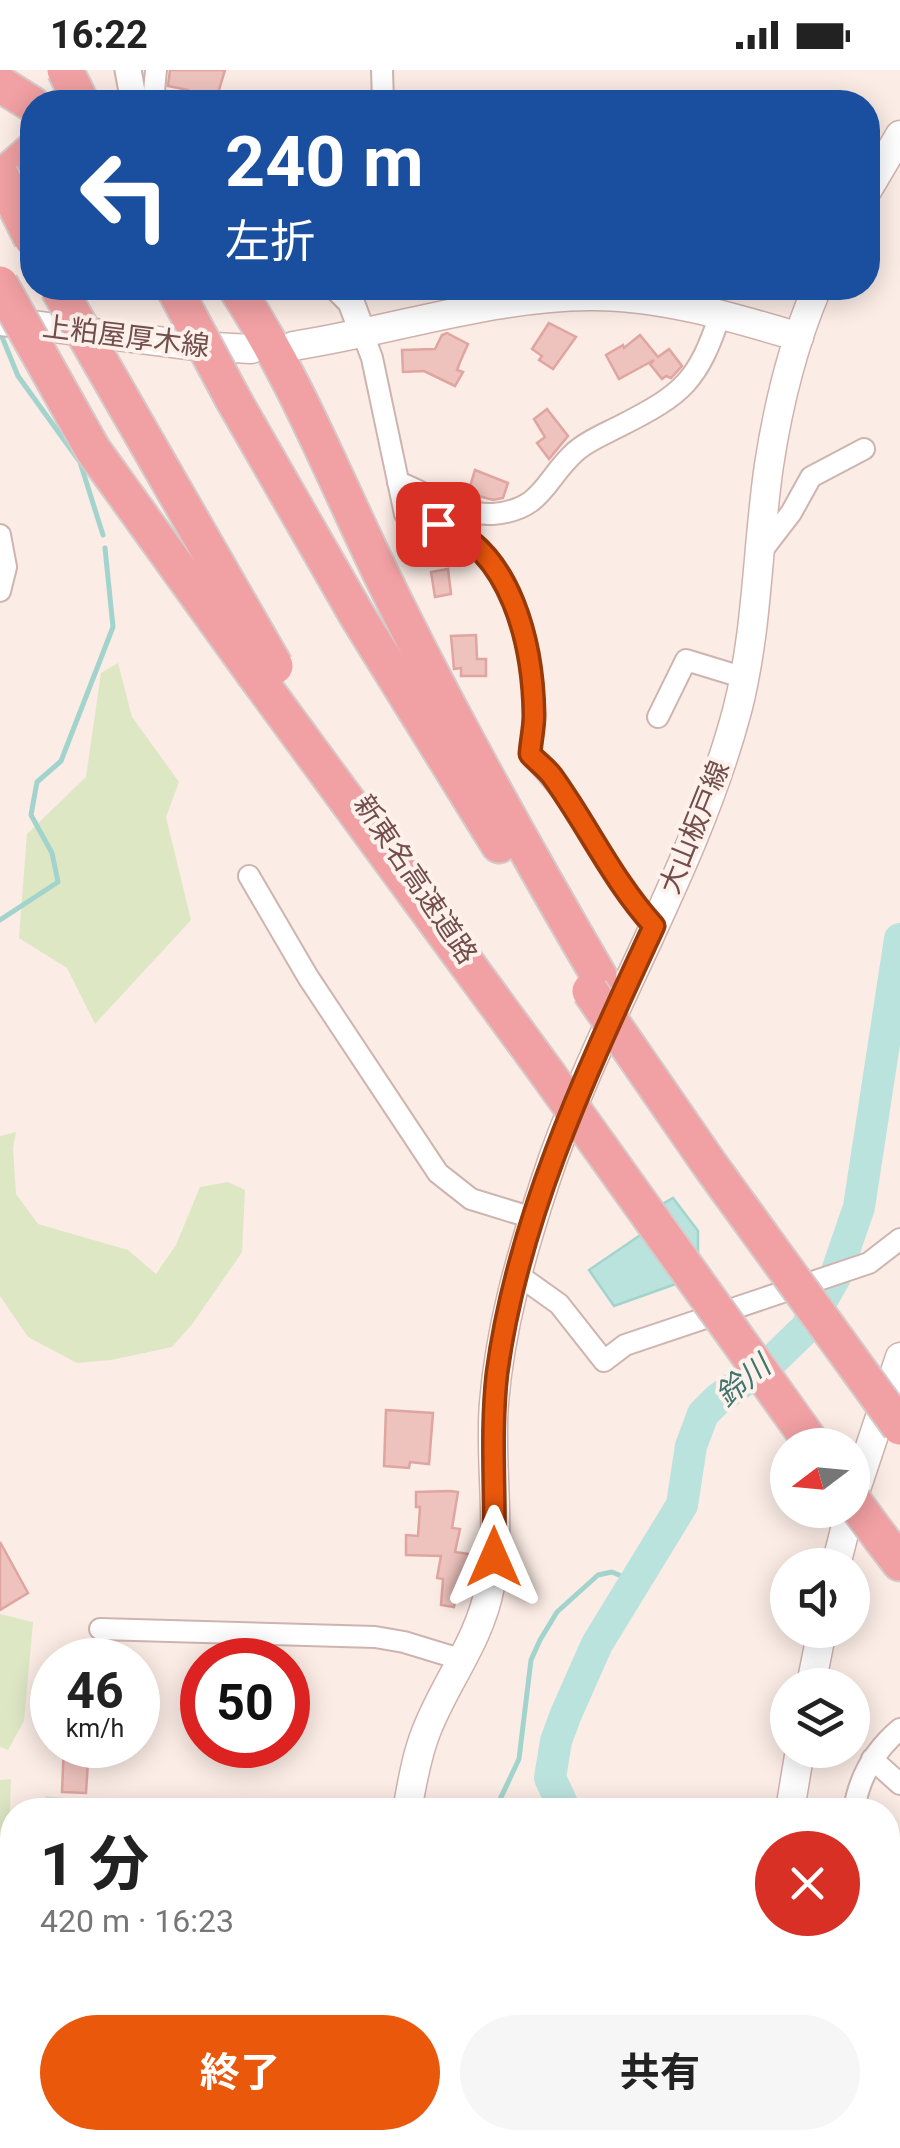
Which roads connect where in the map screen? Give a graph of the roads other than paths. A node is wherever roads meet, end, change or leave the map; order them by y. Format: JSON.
{"nodes":[{"id":1,"x":900,"y":136,"type":"edge"},
{"id":2,"x":20,"y":161,"type":"edge"},
{"id":3,"x":880,"y":169,"type":"edge"},
{"id":4,"x":0,"y":177,"type":"edge"},
{"id":5,"x":20,"y":215,"type":"edge"},
{"id":6,"x":0,"y":284,"type":"edge"},
{"id":7,"x":64,"y":300,"type":"edge"},
{"id":8,"x":180,"y":300,"type":"edge"},
{"id":9,"x":243,"y":300,"type":"edge"},
{"id":10,"x":349,"y":300,"type":"edge"},
{"id":11,"x":529,"y":300,"type":"edge"},
{"id":12,"x":639,"y":300,"type":"edge"},
{"id":13,"x":813,"y":300,"type":"edge"},
{"id":14,"x":720,"y":316,"type":"junction"},
{"id":15,"x":0,"y":321,"type":"edge"},
{"id":16,"x":363,"y":334,"type":"junction"},
{"id":17,"x":799,"y":337,"type":"junction"},
{"id":18,"x":294,"y":346,"type":"dead end"},
{"id":19,"x":251,"y":348,"type":"dead end"},
{"id":20,"x":864,"y":449,"type":"dead end"},
{"id":21,"x":398,"y":482,"type":"junction"},
{"id":22,"x":0,"y":535,"type":"edge"},
{"id":23,"x":761,"y":552,"type":"junction"},
{"id":24,"x":0,"y":591,"type":"edge"},
{"id":25,"x":265,"y":671,"type":"junction"},
{"id":26,"x":745,"y":678,"type":"junction"},
{"id":27,"x":658,"y":717,"type":"dead end"},
{"id":28,"x":249,"y":876,"type":"dead end"},
{"id":29,"x":654,"y":926,"type":"junction"},
{"id":30,"x":595,"y":983,"type":"junction"},
{"id":31,"x":533,"y":1218,"type":"junction"},
{"id":32,"x":900,"y":1238,"type":"edge"},
{"id":33,"x":517,"y":1274,"type":"junction"},
{"id":34,"x":900,"y":1357,"type":"edge"},
{"id":35,"x":900,"y":1427,"type":"edge"},
{"id":36,"x":802,"y":1428,"type":"edge"},
{"id":37,"x":870,"y":1446,"type":"edge"},
{"id":38,"x":870,"y":1524,"type":"edge"},
{"id":39,"x":890,"y":1550,"type":"edge"},
{"id":40,"x":100,"y":1629,"type":"dead end"},
{"id":41,"x":463,"y":1660,"type":"junction"},
{"id":42,"x":900,"y":1728,"type":"edge"},
{"id":43,"x":872,"y":1759,"type":"junction"},
{"id":44,"x":797,"y":1768,"type":"edge"},
{"id":45,"x":900,"y":1784,"type":"edge"},
{"id":46,"x":410,"y":1798,"type":"edge"},
{"id":47,"x":792,"y":1798,"type":"edge"},
{"id":48,"x":858,"y":1798,"type":"edge"}],
"edges":[{"from":1,"to":3,"type":"main road"},
{"from":2,"to":4,"type":"highway"},
{"from":4,"to":5,"type":"highway","bridge":true},
{"from":6,"to":25,"type":"highway","bridge":true},
{"from":7,"to":25,"type":"highway","name":"新東名高速道路","bridge":true},
{"from":8,"to":30,"type":"highway","bridge":true},
{"from":9,"to":30,"type":"highway"},
{"from":10,"to":16,"type":"street"},
{"from":11,"to":16,"type":"main road"},
{"from":12,"to":14,"type":"main road"},
{"from":13,"to":17,"type":"main road","name":"大山板戸線"},
{"from":14,"to":17,"type":"main road"},
{"from":14,"to":21,"type":"street"},
{"from":15,"to":19,"type":"main road","name":"上粕屋厚木線"},
{"from":16,"to":18,"type":"main road"},
{"from":16,"to":21,"type":"street"},
{"from":17,"to":23,"type":"main road","name":"大山板戸線"},
{"from":20,"to":23,"type":"street"},
{"from":21,"to":29,"type":"street"},
{"from":22,"to":24,"type":"street"},
{"from":23,"to":26,"type":"main road","name":"大山板戸線"},
{"from":25,"to":36,"type":"highway","name":"新東名高速道路","bridge":true},
{"from":26,"to":27,"type":"street"},
{"from":26,"to":29,"type":"main road","name":"大山板戸線"},
{"from":28,"to":31,"type":"street"},
{"from":29,"to":31,"type":"main road","name":"大山板戸線"},
{"from":30,"to":35,"type":"highway","bridge":true},
{"from":31,"to":33,"type":"main road","name":"大山板戸線"},
{"from":32,"to":33,"type":"street"},
{"from":33,"to":41,"type":"main road","name":"大山板戸線"},
{"from":34,"to":37,"type":"main road"},
{"from":38,"to":39,"type":"highway","bridge":true},
{"from":40,"to":41,"type":"street"},
{"from":41,"to":46,"type":"main road","name":"大山板戸線"},
{"from":42,"to":43,"type":"street"},
{"from":43,"to":45,"type":"street"},
{"from":43,"to":48,"type":"street"},
{"from":44,"to":47,"type":"main road"}]}
